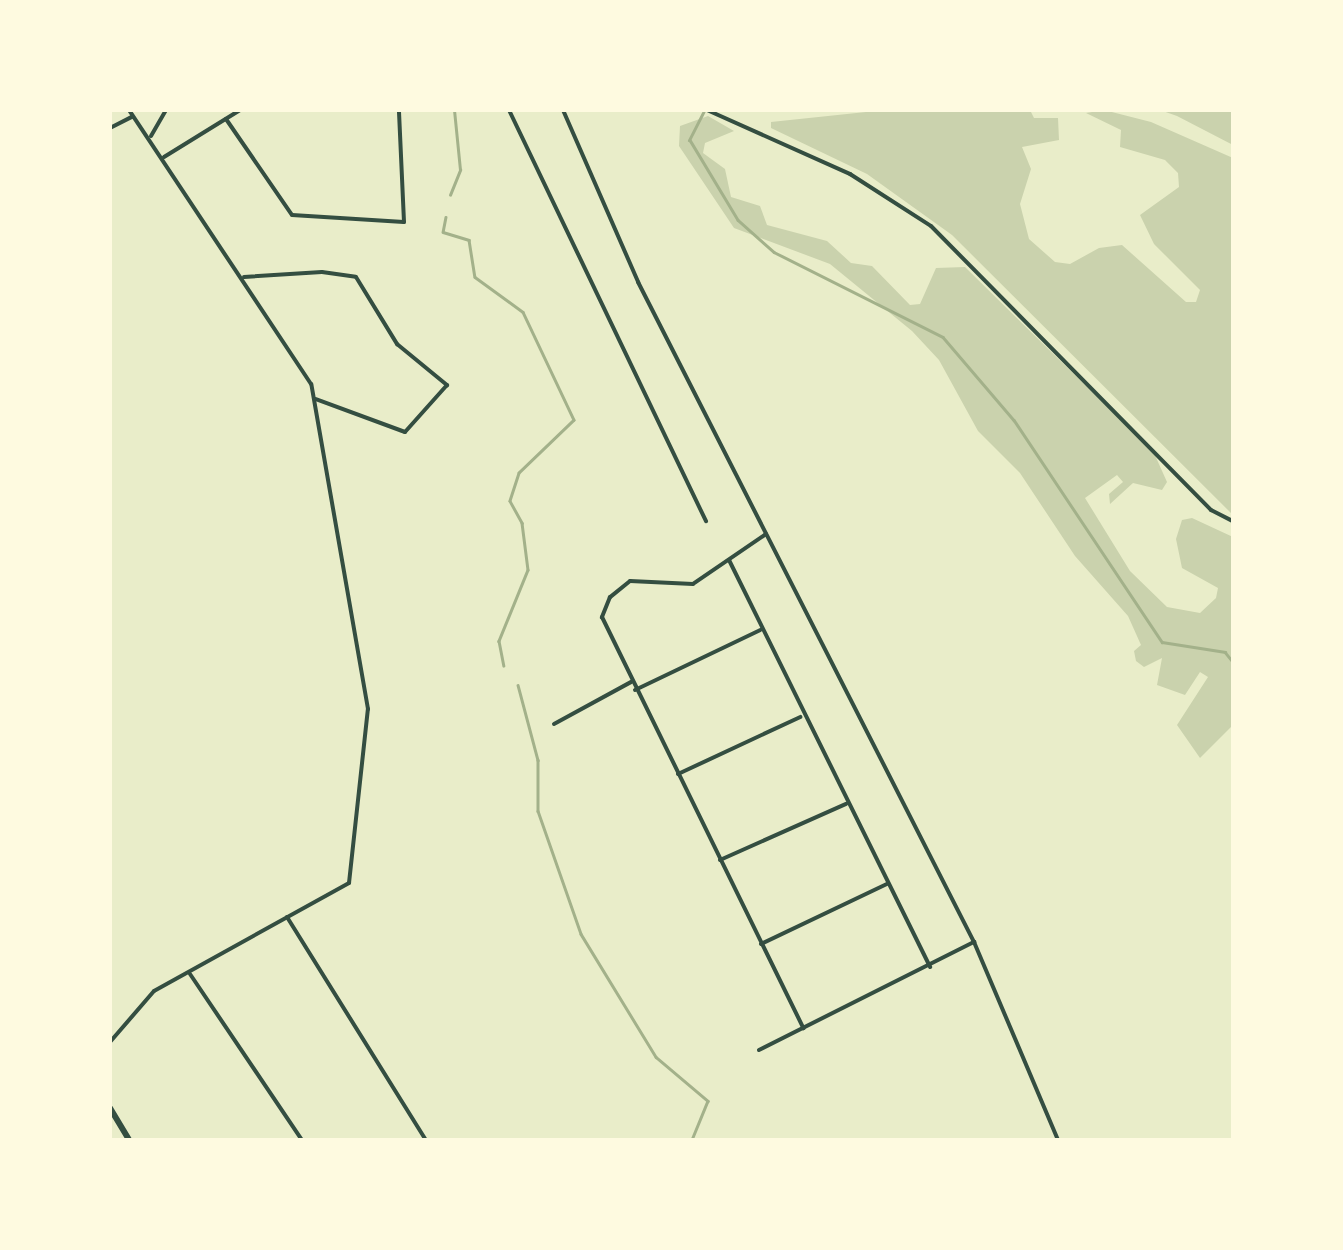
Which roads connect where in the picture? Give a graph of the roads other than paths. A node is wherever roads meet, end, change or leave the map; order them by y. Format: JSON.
{"nodes":[{"id":1,"x":129,"y":110,"type":"edge"},
{"id":2,"x":166,"y":110,"type":"edge"},
{"id":3,"x":240,"y":110,"type":"edge"},
{"id":4,"x":399,"y":110,"type":"edge"},
{"id":5,"x":509,"y":110,"type":"edge"},
{"id":6,"x":563,"y":110,"type":"edge"},
{"id":7,"x":709,"y":111,"type":"edge"},
{"id":8,"x":132,"y":116,"type":"junction"},
{"id":9,"x":226,"y":119,"type":"junction"},
{"id":10,"x":110,"y":128,"type":"edge"},
{"id":11,"x":150,"y":137,"type":"junction"},
{"id":12,"x":164,"y":157,"type":"junction"},
{"id":13,"x":244,"y":277,"type":"junction"},
{"id":14,"x":316,"y":398,"type":"junction"},
{"id":15,"x":706,"y":521,"type":"dead end"},
{"id":16,"x":1233,"y":522,"type":"edge"},
{"id":17,"x":766,"y":534,"type":"junction"},
{"id":18,"x":729,"y":560,"type":"junction"},
{"id":19,"x":760,"y":630,"type":"junction"},
{"id":20,"x":632,"y":682,"type":"junction"},
{"id":21,"x":636,"y":690,"type":"junction"},
{"id":22,"x":802,"y":716,"type":"junction"},
{"id":23,"x":554,"y":724,"type":"dead end"},
{"id":24,"x":678,"y":774,"type":"junction"},
{"id":25,"x":846,"y":804,"type":"junction"},
{"id":26,"x":720,"y":860,"type":"junction"},
{"id":27,"x":887,"y":884,"type":"junction"},
{"id":28,"x":288,"y":918,"type":"junction"},
{"id":29,"x":974,"y":942,"type":"junction"},
{"id":30,"x":761,"y":944,"type":"junction"},
{"id":31,"x":930,"y":967,"type":"junction"},
{"id":32,"x":190,"y":974,"type":"junction"},
{"id":33,"x":803,"y":1028,"type":"junction"},
{"id":34,"x":110,"y":1042,"type":"edge"},
{"id":35,"x":759,"y":1050,"type":"dead end"},
{"id":36,"x":110,"y":1108,"type":"edge"},
{"id":37,"x":130,"y":1140,"type":"edge"},
{"id":38,"x":302,"y":1140,"type":"edge"},
{"id":39,"x":426,"y":1140,"type":"edge"},
{"id":40,"x":1058,"y":1140,"type":"edge"}],
"edges":[{"from":1,"to":8,"type":"street"},
{"from":2,"to":11,"type":"street"},
{"from":3,"to":9,"type":"street"},
{"from":4,"to":9,"type":"street"},
{"from":5,"to":15,"type":"street"},
{"from":6,"to":17,"type":"street"},
{"from":7,"to":16,"type":"street"},
{"from":8,"to":10,"type":"street"},
{"from":8,"to":11,"type":"street"},
{"from":9,"to":12,"type":"street"},
{"from":11,"to":12,"type":"street"},
{"from":12,"to":13,"type":"street"},
{"from":13,"to":14,"type":"street"},
{"from":13,"to":14,"type":"street"},
{"from":14,"to":28,"type":"street"},
{"from":17,"to":18,"type":"street"},
{"from":17,"to":29,"type":"street"},
{"from":18,"to":19,"type":"street"},
{"from":18,"to":20,"type":"street"},
{"from":19,"to":21,"type":"street"},
{"from":19,"to":22,"type":"street"},
{"from":20,"to":21,"type":"street"},
{"from":20,"to":23,"type":"street"},
{"from":21,"to":24,"type":"street"},
{"from":22,"to":24,"type":"street"},
{"from":22,"to":25,"type":"street"},
{"from":24,"to":26,"type":"street"},
{"from":25,"to":26,"type":"street"},
{"from":25,"to":27,"type":"street"},
{"from":26,"to":30,"type":"street"},
{"from":27,"to":30,"type":"street"},
{"from":27,"to":31,"type":"street"},
{"from":28,"to":32,"type":"street"},
{"from":28,"to":39,"type":"street"},
{"from":29,"to":31,"type":"street"},
{"from":29,"to":40,"type":"street"},
{"from":30,"to":33,"type":"street"},
{"from":31,"to":33,"type":"street"},
{"from":32,"to":34,"type":"street"},
{"from":32,"to":38,"type":"street"},
{"from":33,"to":35,"type":"street"},
{"from":36,"to":37,"type":"main road"}]}
